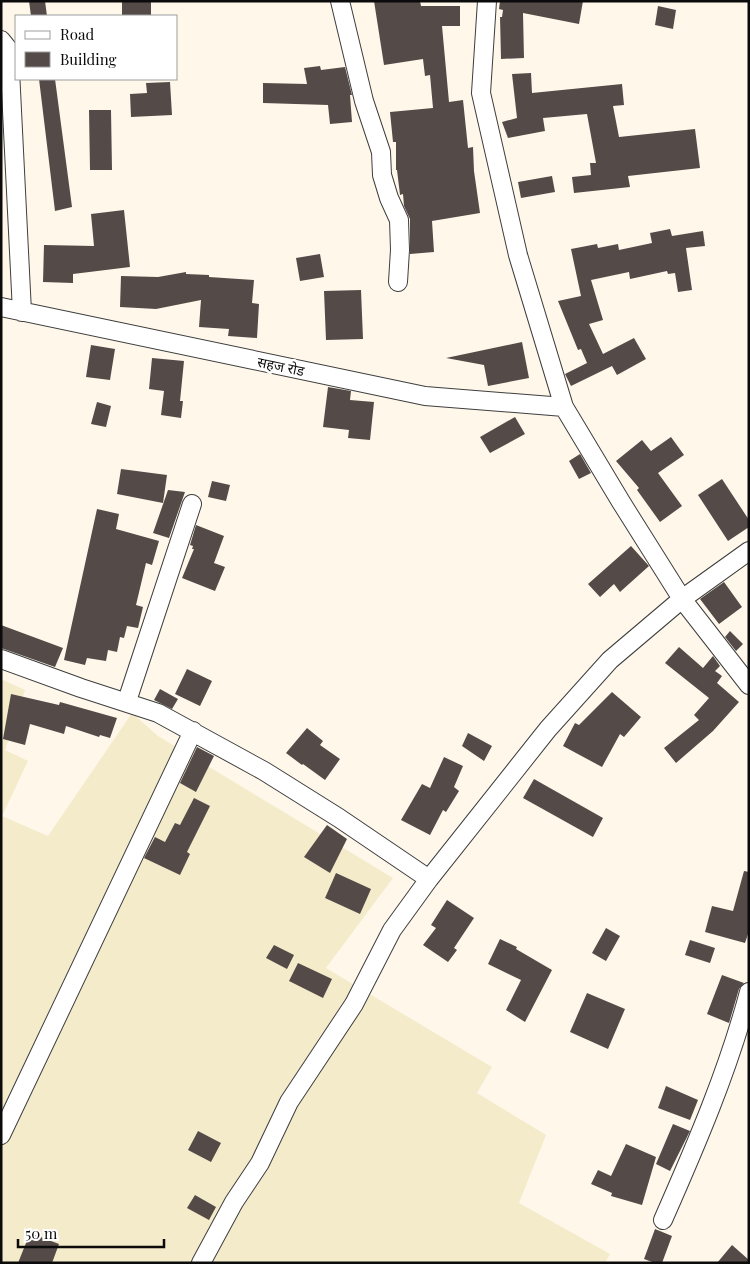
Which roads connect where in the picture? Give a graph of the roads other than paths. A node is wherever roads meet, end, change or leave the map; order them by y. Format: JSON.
{"nodes":[{"id":1,"x":340,"y":1,"type":"edge"},
{"id":2,"x":487,"y":1,"type":"edge"},
{"id":3,"x":1,"y":40,"type":"edge"},
{"id":4,"x":398,"y":282,"type":"dead end"},
{"id":5,"x":1,"y":307,"type":"edge"},
{"id":6,"x":22,"y":312,"type":"junction"},
{"id":7,"x":564,"y":407,"type":"junction"},
{"id":8,"x":192,"y":504,"type":"dead end"},
{"id":9,"x":749,"y":551,"type":"edge"},
{"id":10,"x":682,"y":599,"type":"junction"},
{"id":11,"x":1,"y":659,"type":"edge"},
{"id":12,"x":749,"y":685,"type":"edge"},
{"id":13,"x":127,"y":701,"type":"junction"},
{"id":14,"x":192,"y":731,"type":"junction"},
{"id":15,"x":430,"y":879,"type":"junction"},
{"id":16,"x":749,"y":992,"type":"edge"},
{"id":17,"x":1,"y":1135,"type":"edge"},
{"id":18,"x":663,"y":1220,"type":"dead end"},
{"id":19,"x":201,"y":1263,"type":"edge"}],
"edges":[{"from":1,"to":4,"type":"street"},
{"from":2,"to":7,"type":"street"},
{"from":3,"to":6,"type":"street"},
{"from":5,"to":6,"type":"street","name":"सहज रोड"},
{"from":6,"to":7,"type":"street","name":"सहज रोड"},
{"from":7,"to":10,"type":"street"},
{"from":8,"to":13,"type":"street"},
{"from":9,"to":10,"type":"street"},
{"from":10,"to":12,"type":"street"},
{"from":10,"to":15,"type":"street"},
{"from":11,"to":13,"type":"street"},
{"from":13,"to":14,"type":"street"},
{"from":14,"to":15,"type":"street"},
{"from":14,"to":17,"type":"street"},
{"from":15,"to":19,"type":"street"},
{"from":16,"to":18,"type":"street"}]}
